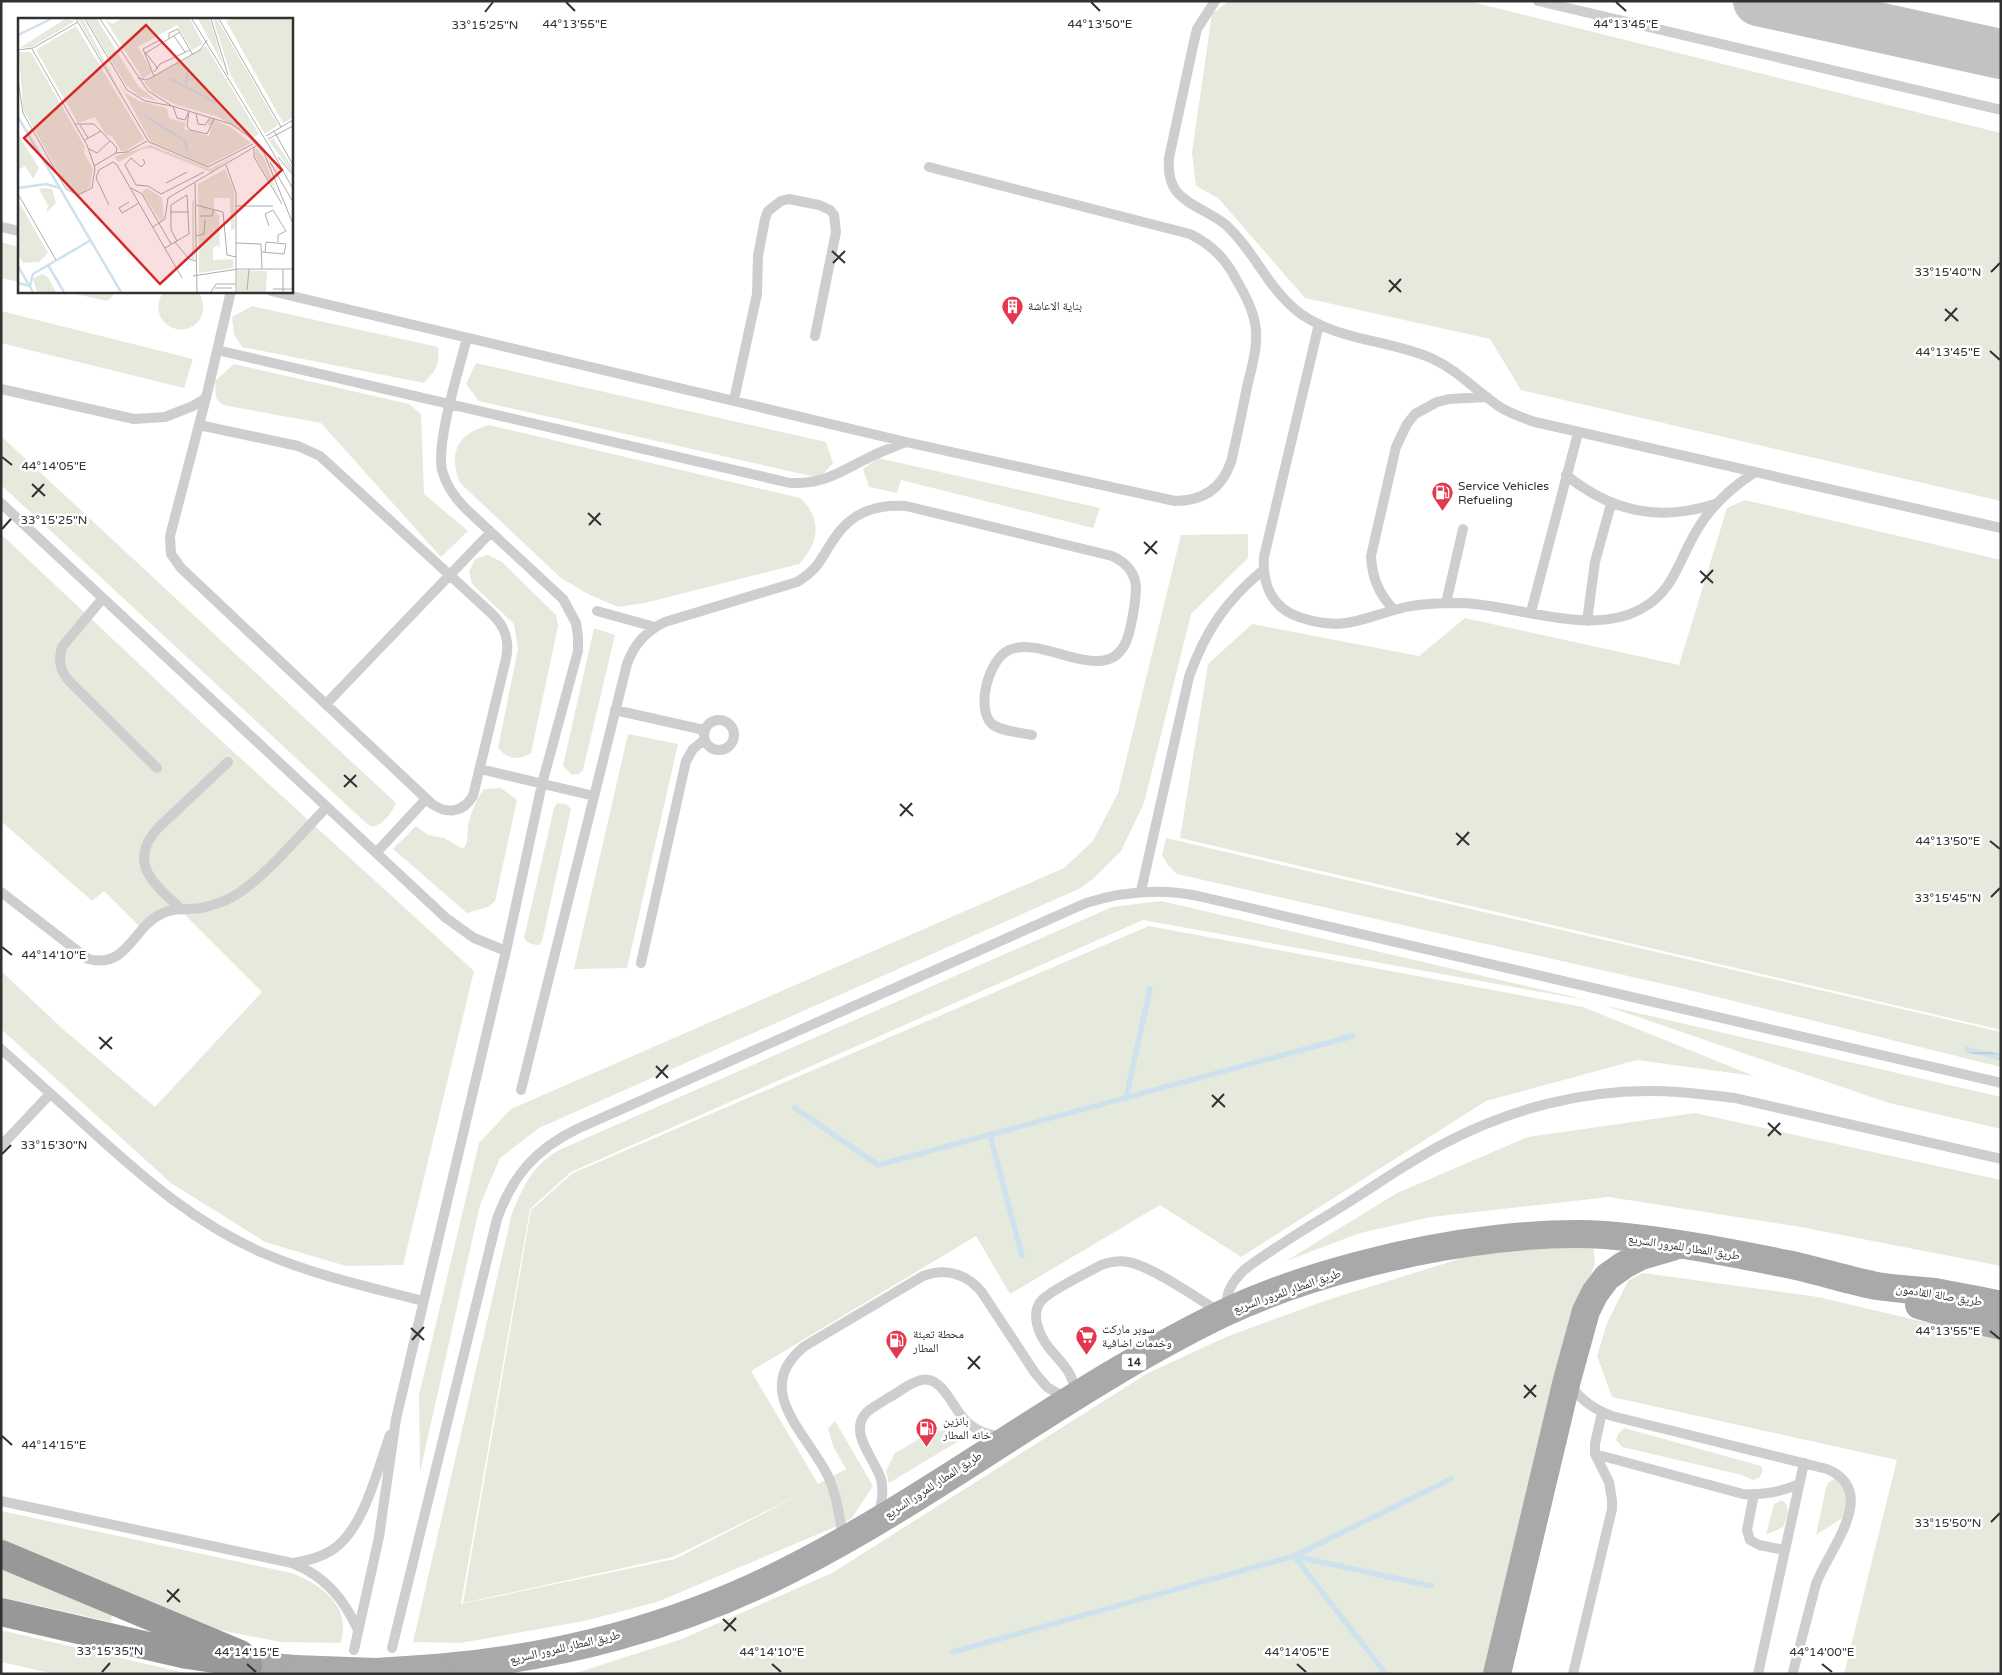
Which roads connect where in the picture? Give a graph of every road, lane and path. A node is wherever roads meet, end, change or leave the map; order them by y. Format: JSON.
{"nodes":[{"id":1,"x":1214,"y":1,"type":"edge"},
{"id":2,"x":1538,"y":1,"type":"edge"},
{"id":3,"x":2001,"y":110,"type":"edge"},
{"id":4,"x":928,"y":167,"type":"dead end"},
{"id":5,"x":1,"y":227,"type":"edge"},
{"id":6,"x":18,"y":231,"type":"edge"},
{"id":7,"x":231,"y":292,"type":"edge"},
{"id":8,"x":275,"y":292,"type":"edge"},
{"id":9,"x":1319,"y":324,"type":"junction"},
{"id":10,"x":815,"y":336,"type":"dead end"},
{"id":11,"x":467,"y":338,"type":"junction"},
{"id":12,"x":217,"y":350,"type":"junction"},
{"id":13,"x":1,"y":389,"type":"edge"},
{"id":14,"x":1487,"y":397,"type":"junction"},
{"id":15,"x":206,"y":398,"type":"junction"},
{"id":16,"x":734,"y":400,"type":"junction"},
{"id":17,"x":451,"y":403,"type":"junction"},
{"id":18,"x":199,"y":425,"type":"junction"},
{"id":19,"x":1578,"y":432,"type":"junction"},
{"id":20,"x":906,"y":442,"type":"junction"},
{"id":21,"x":1755,"y":472,"type":"junction"},
{"id":22,"x":1566,"y":476,"type":"junction"},
{"id":23,"x":1,"y":502,"type":"edge"},
{"id":24,"x":1612,"y":504,"type":"junction"},
{"id":25,"x":1716,"y":504,"type":"junction"},
{"id":26,"x":2001,"y":528,"type":"edge"},
{"id":27,"x":1463,"y":529,"type":"dead end"},
{"id":28,"x":491,"y":532,"type":"junction"},
{"id":29,"x":1263,"y":570,"type":"junction"},
{"id":30,"x":449,"y":575,"type":"junction"},
{"id":31,"x":103,"y":598,"type":"junction"},
{"id":32,"x":1446,"y":603,"type":"junction"},
{"id":33,"x":1394,"y":610,"type":"junction"},
{"id":34,"x":597,"y":611,"type":"dead end"},
{"id":35,"x":1532,"y":612,"type":"junction"},
{"id":36,"x":1587,"y":621,"type":"junction"},
{"id":37,"x":655,"y":627,"type":"junction"},
{"id":38,"x":326,"y":704,"type":"junction"},
{"id":39,"x":615,"y":710,"type":"junction"},
{"id":40,"x":1032,"y":735,"type":"dead end"},
{"id":41,"x":228,"y":762,"type":"dead end"},
{"id":42,"x":157,"y":768,"type":"dead end"},
{"id":43,"x":480,"y":769,"type":"junction"},
{"id":44,"x":542,"y":784,"type":"junction"},
{"id":45,"x":594,"y":796,"type":"junction"},
{"id":46,"x":426,"y":799,"type":"junction"},
{"id":47,"x":327,"y":807,"type":"junction"},
{"id":48,"x":376,"y":853,"type":"junction"},
{"id":49,"x":1140,"y":891,"type":"junction"},
{"id":50,"x":1,"y":892,"type":"edge"},
{"id":51,"x":181,"y":909,"type":"junction"},
{"id":52,"x":506,"y":951,"type":"junction"},
{"id":53,"x":641,"y":963,"type":"dead end"},
{"id":54,"x":1,"y":1049,"type":"edge"},
{"id":55,"x":2001,"y":1083,"type":"edge"},
{"id":56,"x":521,"y":1090,"type":"dead end"},
{"id":57,"x":50,"y":1094,"type":"junction"},
{"id":58,"x":1,"y":1146,"type":"edge"},
{"id":59,"x":2001,"y":1160,"type":"edge"},
{"id":60,"x":1695,"y":1247,"type":"junction"},
{"id":61,"x":1877,"y":1286,"type":"junction"},
{"id":62,"x":423,"y":1301,"type":"junction"},
{"id":63,"x":2001,"y":1305,"type":"edge"},
{"id":64,"x":1224,"y":1313,"type":"junction"},
{"id":65,"x":2001,"y":1326,"type":"edge"},
{"id":66,"x":1567,"y":1380,"type":"junction"},
{"id":67,"x":1073,"y":1398,"type":"junction"},
{"id":68,"x":1602,"y":1412,"type":"junction"},
{"id":69,"x":396,"y":1419,"type":"junction"},
{"id":70,"x":1010,"y":1436,"type":"junction"},
{"id":71,"x":1595,"y":1454,"type":"junction"},
{"id":72,"x":1804,"y":1464,"type":"junction"},
{"id":73,"x":1799,"y":1484,"type":"junction"},
{"id":74,"x":1754,"y":1494,"type":"junction"},
{"id":75,"x":1,"y":1501,"type":"edge"},
{"id":76,"x":874,"y":1523,"type":"junction"},
{"id":77,"x":843,"y":1542,"type":"junction"},
{"id":78,"x":1785,"y":1550,"type":"junction"},
{"id":79,"x":1,"y":1554,"type":"edge"},
{"id":80,"x":292,"y":1563,"type":"junction"},
{"id":81,"x":1,"y":1612,"type":"edge"},
{"id":82,"x":358,"y":1630,"type":"junction"},
{"id":83,"x":392,"y":1648,"type":"dead end"},
{"id":84,"x":354,"y":1650,"type":"dead end"},
{"id":85,"x":247,"y":1669,"type":"edge"},
{"id":86,"x":1793,"y":1672,"type":"dead end"},
{"id":87,"x":1497,"y":1674,"type":"edge"},
{"id":88,"x":1574,"y":1674,"type":"edge"},
{"id":89,"x":1758,"y":1674,"type":"edge"}],
"edges":[{"from":1,"to":9,"type":"lane"},
{"from":2,"to":3,"type":"lane"},
{"from":4,"to":20,"type":"lane"},
{"from":5,"to":6,"type":"lane"},
{"from":7,"to":12,"type":"lane"},
{"from":8,"to":11,"type":"lane"},
{"from":9,"to":14,"type":"lane"},
{"from":9,"to":29,"type":"lane"},
{"from":10,"to":16,"type":"lane"},
{"from":11,"to":16,"type":"lane"},
{"from":11,"to":17,"type":"lane"},
{"from":12,"to":15,"type":"lane"},
{"from":12,"to":17,"type":"lane"},
{"from":13,"to":15,"type":"lane"},
{"from":14,"to":19,"type":"lane"},
{"from":14,"to":33,"type":"lane"},
{"from":15,"to":18,"type":"lane"},
{"from":16,"to":20,"type":"lane"},
{"from":17,"to":20,"type":"lane"},
{"from":17,"to":28,"type":"lane"},
{"from":18,"to":30,"type":"lane"},
{"from":18,"to":38,"type":"lane"},
{"from":19,"to":21,"type":"lane"},
{"from":19,"to":22,"type":"lane"},
{"from":21,"to":25,"type":"lane"},
{"from":21,"to":26,"type":"lane"},
{"from":22,"to":24,"type":"lane"},
{"from":22,"to":35,"type":"lane"},
{"from":23,"to":31,"type":"lane"},
{"from":24,"to":25,"type":"lane"},
{"from":24,"to":36,"type":"lane"},
{"from":25,"to":36,"type":"lane"},
{"from":27,"to":32,"type":"lane"},
{"from":28,"to":30,"type":"lane"},
{"from":28,"to":44,"type":"lane"},
{"from":29,"to":33,"type":"lane"},
{"from":29,"to":49,"type":"lane"},
{"from":30,"to":38,"type":"lane"},
{"from":30,"to":43,"type":"lane"},
{"from":31,"to":42,"type":"lane"},
{"from":31,"to":47,"type":"lane"},
{"from":32,"to":33,"type":"lane"},
{"from":32,"to":35,"type":"lane"},
{"from":34,"to":37,"type":"lane"},
{"from":35,"to":36,"type":"lane"},
{"from":37,"to":39,"type":"lane"},
{"from":37,"to":40,"type":"lane"},
{"from":38,"to":46,"type":"lane"},
{"from":39,"to":45,"type":"lane"},
{"from":39,"to":53,"type":"lane"},
{"from":41,"to":51,"type":"lane"},
{"from":43,"to":44,"type":"lane"},
{"from":43,"to":46,"type":"lane"},
{"from":44,"to":45,"type":"lane"},
{"from":44,"to":52,"type":"lane"},
{"from":45,"to":56,"type":"lane"},
{"from":46,"to":48,"type":"lane"},
{"from":47,"to":48,"type":"lane"},
{"from":47,"to":51,"type":"lane"},
{"from":48,"to":52,"type":"lane"},
{"from":49,"to":55,"type":"lane"},
{"from":49,"to":83,"type":"lane"},
{"from":50,"to":51,"type":"lane"},
{"from":52,"to":62,"type":"lane"},
{"from":54,"to":57,"type":"lane"},
{"from":57,"to":58,"type":"lane"},
{"from":57,"to":62,"type":"lane"},
{"from":59,"to":64,"type":"lane"},
{"from":60,"to":61,"type":"main road","name":"طريق المطار للمرور السريع","number":"14"},
{"from":60,"to":64,"type":"main road","name":"طريق المطار للمرور السريع","number":"14"},
{"from":60,"to":66,"type":"main road"},
{"from":61,"to":63,"type":"main road","name":"طريق صالة القادمون"},
{"from":61,"to":65,"type":"main road"},
{"from":62,"to":69,"type":"lane"},
{"from":64,"to":67,"type":"main road","name":"طريق المطار للمرور السريع","number":"14"},
{"from":64,"to":67,"type":"lane"},
{"from":66,"to":68,"type":"lane"},
{"from":66,"to":87,"type":"main road"},
{"from":67,"to":70,"type":"main road","name":"طريق المطار للمرور السريع","number":"14"},
{"from":67,"to":77,"type":"lane"},
{"from":68,"to":71,"type":"lane"},
{"from":68,"to":72,"type":"lane"},
{"from":69,"to":80,"type":"lane"},
{"from":69,"to":82,"type":"lane"},
{"from":70,"to":76,"type":"main road","name":"طريق المطار للمرور السريع","number":"14"},
{"from":70,"to":76,"type":"lane"},
{"from":71,"to":74,"type":"lane"},
{"from":71,"to":88,"type":"lane"},
{"from":72,"to":73,"type":"lane"},
{"from":72,"to":86,"type":"lane"},
{"from":73,"to":74,"type":"lane"},
{"from":73,"to":78,"type":"lane"},
{"from":74,"to":78,"type":"lane"},
{"from":75,"to":80,"type":"lane"},
{"from":76,"to":77,"type":"main road","name":"طريق المطار للمرور السريع","number":"14"},
{"from":77,"to":85,"type":"main road","name":"طريق المطار للمرور السريع","number":"14","bridge":true},
{"from":78,"to":89,"type":"lane"},
{"from":79,"to":85,"type":"highway"},
{"from":80,"to":82,"type":"lane"},
{"from":81,"to":85,"type":"highway","name":"طريق المطار للمرور السريع"},
{"from":82,"to":84,"type":"lane"}]}
